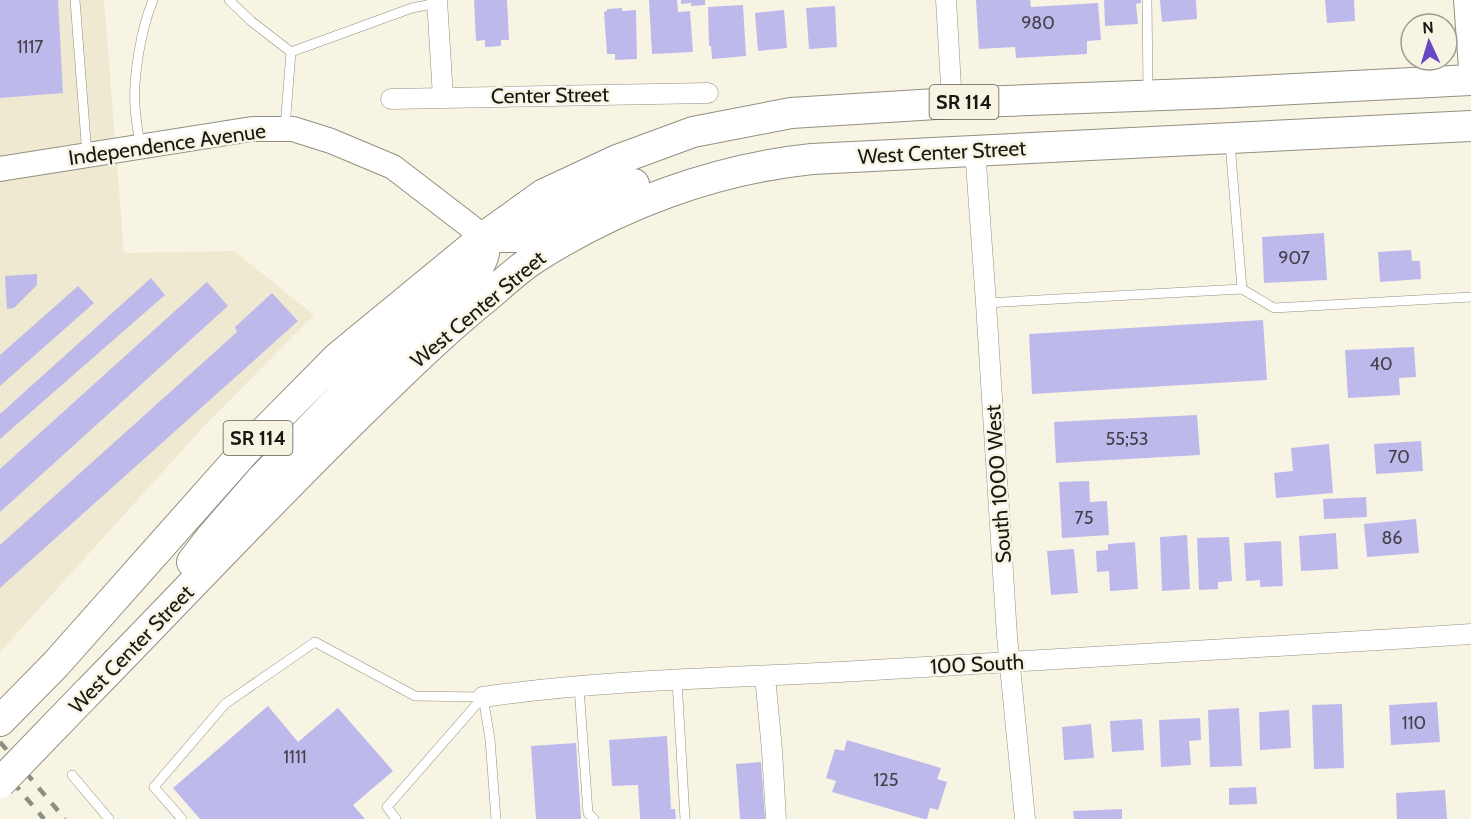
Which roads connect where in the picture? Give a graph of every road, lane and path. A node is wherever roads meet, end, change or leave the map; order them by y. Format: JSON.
{"nodes":[{"id":1,"x":75,"y":0,"type":"edge"},
{"id":2,"x":153,"y":0,"type":"edge"},
{"id":3,"x":229,"y":0,"type":"edge"},
{"id":4,"x":946,"y":0,"type":"edge"},
{"id":5,"x":1147,"y":0,"type":"edge"},
{"id":6,"x":1466,"y":0,"type":"edge"},
{"id":7,"x":438,"y":2,"type":"edge"},
{"id":8,"x":291,"y":52,"type":"junction"},
{"id":9,"x":1471,"y":68,"type":"edge"},
{"id":10,"x":1471,"y":80,"type":"edge"},
{"id":11,"x":708,"y":93,"type":"dead end"},
{"id":12,"x":1148,"y":96,"type":"junction"},
{"id":13,"x":443,"y":97,"type":"junction"},
{"id":14,"x":391,"y":99,"type":"dead end"},
{"id":15,"x":952,"y":103,"type":"junction"},
{"id":16,"x":1471,"y":126,"type":"edge"},
{"id":17,"x":285,"y":129,"type":"junction"},
{"id":18,"x":1230,"y":137,"type":"junction"},
{"id":19,"x":140,"y":146,"type":"junction"},
{"id":20,"x":975,"y":149,"type":"junction"},
{"id":21,"x":87,"y":155,"type":"junction"},
{"id":22,"x":759,"y":166,"type":"junction"},
{"id":23,"x":0,"y":169,"type":"edge"},
{"id":24,"x":484,"y":237,"type":"junction"},
{"id":25,"x":1242,"y":289,"type":"junction"},
{"id":26,"x":1471,"y":297,"type":"edge"},
{"id":27,"x":987,"y":303,"type":"junction"},
{"id":28,"x":1471,"y":634,"type":"edge"},
{"id":29,"x":1010,"y":663,"type":"junction"},
{"id":30,"x":113,"y":667,"type":"junction"},
{"id":31,"x":765,"y":676,"type":"junction"},
{"id":32,"x":677,"y":680,"type":"junction"},
{"id":33,"x":579,"y":687,"type":"junction"},
{"id":34,"x":483,"y":697,"type":"junction"},
{"id":35,"x":0,"y":721,"type":"edge"},
{"id":36,"x":72,"y":775,"type":"dead end"},
{"id":37,"x":0,"y":783,"type":"edge"},
{"id":38,"x":109,"y":819,"type":"edge"},
{"id":39,"x":182,"y":819,"type":"edge"},
{"id":40,"x":396,"y":819,"type":"edge"},
{"id":41,"x":496,"y":819,"type":"edge"},
{"id":42,"x":594,"y":819,"type":"edge"},
{"id":43,"x":685,"y":819,"type":"edge"},
{"id":44,"x":776,"y":819,"type":"edge"},
{"id":45,"x":1025,"y":819,"type":"edge"}],
"edges":[{"from":1,"to":21,"type":"lane"},
{"from":2,"to":19,"type":"lane"},
{"from":3,"to":8,"type":"lane"},
{"from":4,"to":15,"type":"street"},
{"from":5,"to":12,"type":"lane"},
{"from":6,"to":9,"type":"street"},
{"from":7,"to":8,"type":"lane"},
{"from":7,"to":13,"type":"street"},
{"from":8,"to":17,"type":"lane"},
{"from":10,"to":12,"type":"main road","name":"West Center Street","number":"SR 114"},
{"from":11,"to":13,"type":"street","name":"Center Street"},
{"from":12,"to":15,"type":"main road","name":"West Center Street","number":"SR 114"},
{"from":13,"to":14,"type":"street","name":"Center Street"},
{"from":15,"to":24,"type":"main road","name":"West Center Street","number":"SR 114"},
{"from":16,"to":18,"type":"main road","name":"West Center Street","number":"SR 114"},
{"from":17,"to":19,"type":"street","name":"Independence Avenue"},
{"from":17,"to":24,"type":"street","name":"Independence Avenue"},
{"from":18,"to":20,"type":"main road","name":"West Center Street","number":"SR 114"},
{"from":18,"to":25,"type":"lane"},
{"from":19,"to":21,"type":"street","name":"Independence Avenue"},
{"from":20,"to":22,"type":"main road","name":"West Center Street","number":"SR 114"},
{"from":20,"to":27,"type":"street","name":"South 1000 West"},
{"from":21,"to":23,"type":"street","name":"Independence Avenue"},
{"from":22,"to":24,"type":"main road"},
{"from":22,"to":30,"type":"main road","name":"West Center Street","number":"SR 114"},
{"from":24,"to":30,"type":"main road"},
{"from":24,"to":35,"type":"main road","name":"West Center Street","number":"SR 114"},
{"from":25,"to":26,"type":"lane"},
{"from":25,"to":27,"type":"lane"},
{"from":27,"to":29,"type":"street","name":"South 1000 West"},
{"from":28,"to":29,"type":"street","name":"100 South"},
{"from":29,"to":31,"type":"street","name":"100 South"},
{"from":29,"to":45,"type":"street","name":"South 1000 West"},
{"from":30,"to":37,"type":"main road","name":"West Center Street","number":"SR 114","bridge":true},
{"from":31,"to":32,"type":"street","name":"100 South"},
{"from":31,"to":44,"type":"street"},
{"from":32,"to":33,"type":"street","name":"100 South"},
{"from":32,"to":43,"type":"lane"},
{"from":33,"to":34,"type":"street","name":"100 South"},
{"from":33,"to":42,"type":"lane"},
{"from":34,"to":39,"type":"lane"},
{"from":34,"to":40,"type":"lane"},
{"from":34,"to":41,"type":"lane"},
{"from":36,"to":38,"type":"lane"}]}
